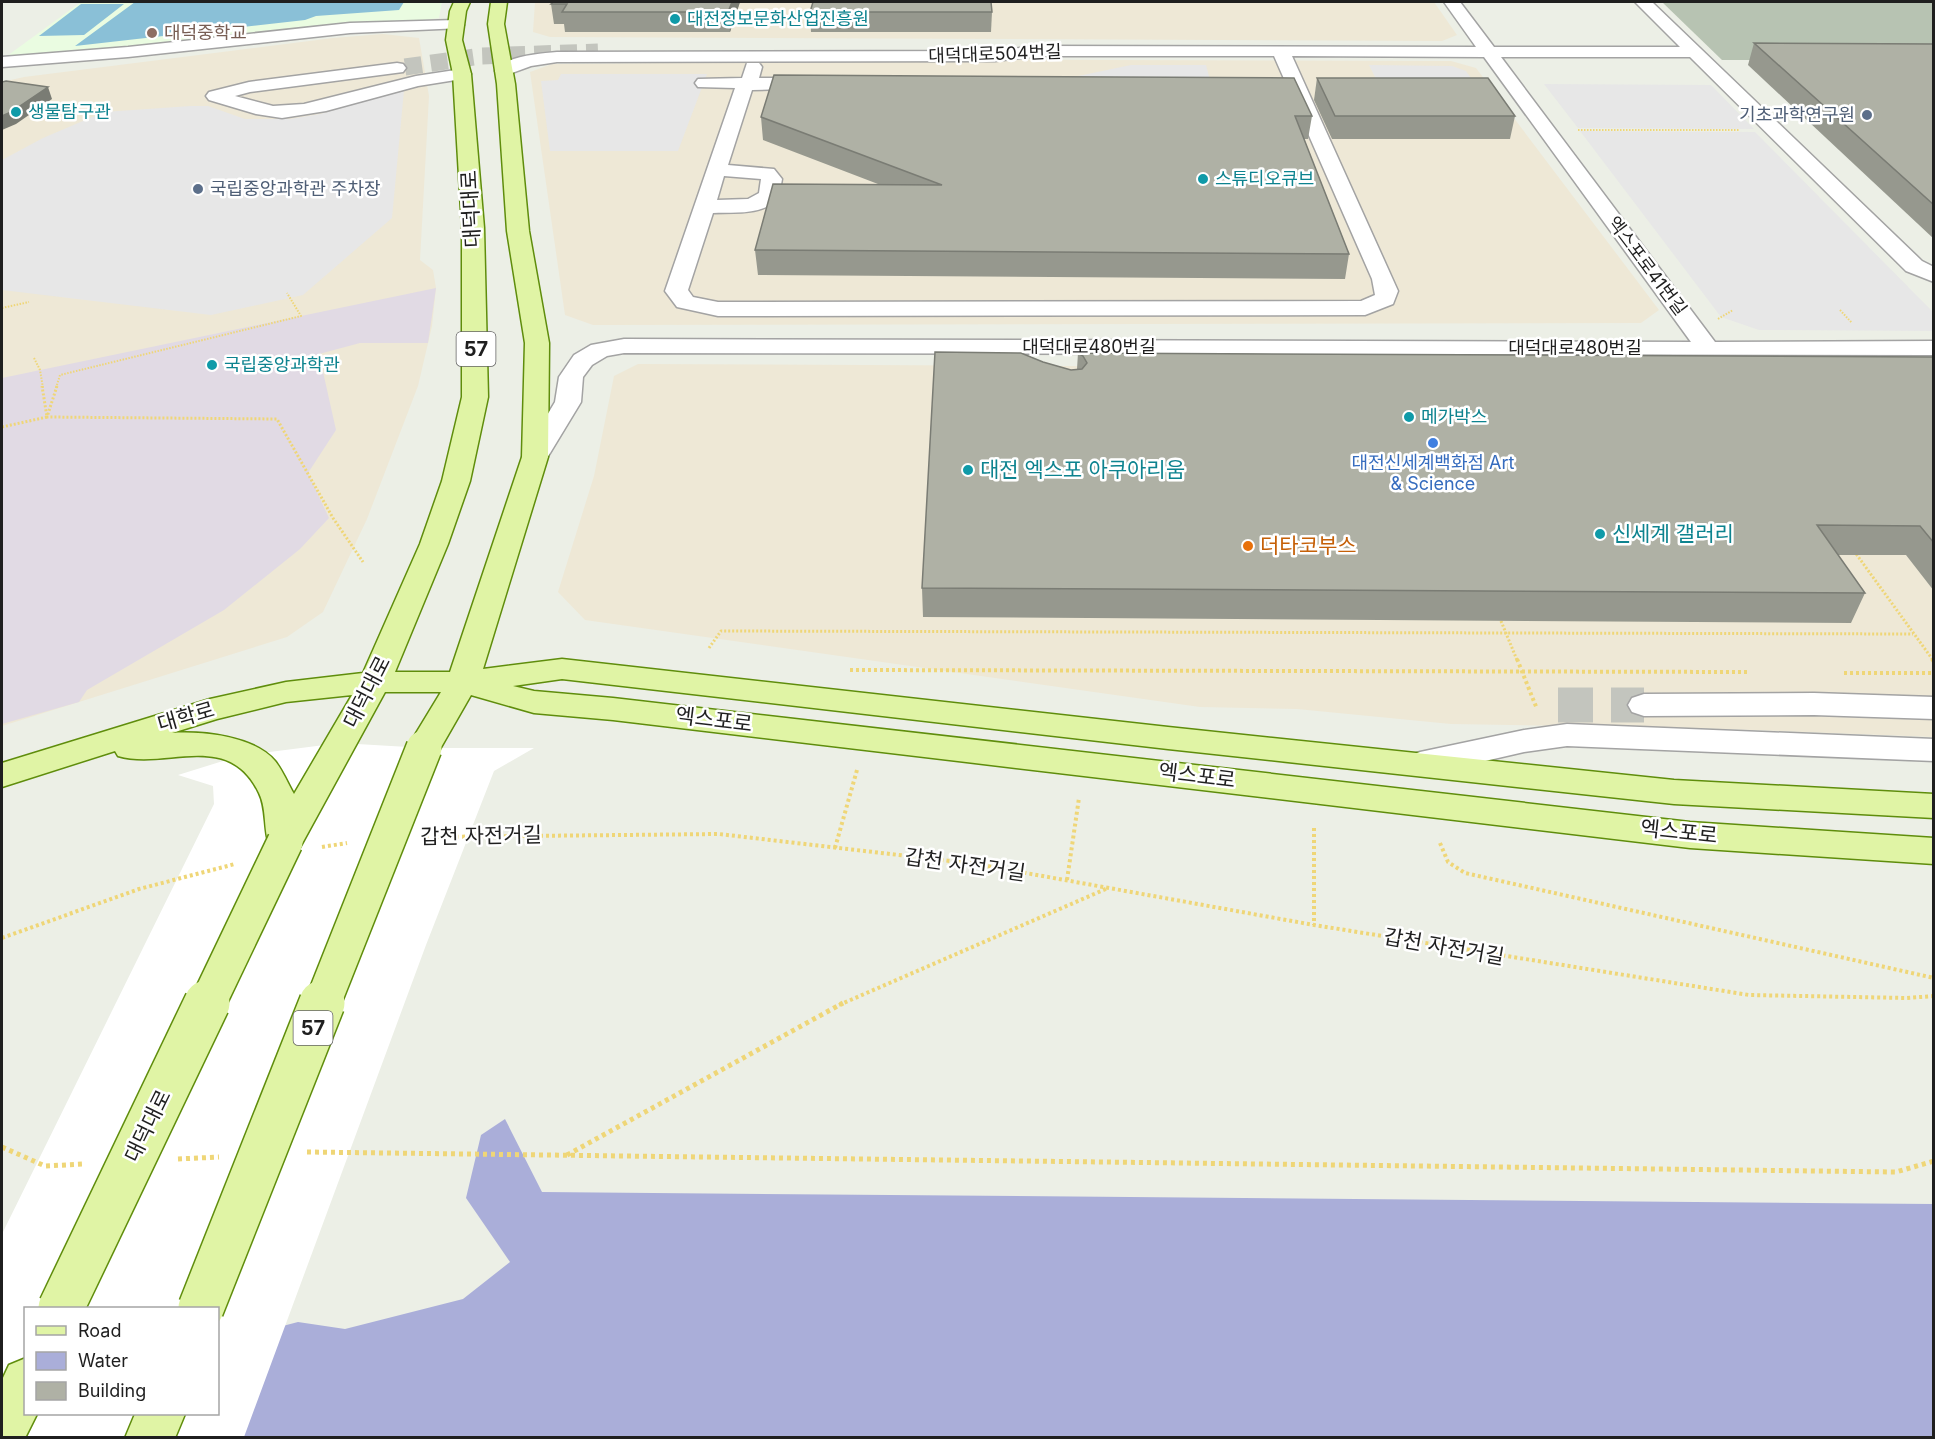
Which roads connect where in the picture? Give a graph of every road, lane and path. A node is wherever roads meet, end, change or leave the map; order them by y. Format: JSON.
{"nodes":[{"id":1,"x":462,"y":2,"type":"edge"},
{"id":2,"x":499,"y":2,"type":"edge"},
{"id":3,"x":1452,"y":2,"type":"edge"},
{"id":4,"x":1644,"y":2,"type":"edge"},
{"id":5,"x":456,"y":26,"type":"junction"},
{"id":6,"x":513,"y":42,"type":"junction"},
{"id":7,"x":1036,"y":51,"type":"junction"},
{"id":8,"x":707,"y":52,"type":"junction"},
{"id":9,"x":1281,"y":52,"type":"junction"},
{"id":10,"x":1488,"y":52,"type":"junction"},
{"id":11,"x":1694,"y":52,"type":"junction"},
{"id":12,"x":756,"y":57,"type":"junction"},
{"id":13,"x":2,"y":62,"type":"edge"},
{"id":14,"x":405,"y":67,"type":"tunnel mouth"},
{"id":15,"x":504,"y":71,"type":"junction"},
{"id":16,"x":462,"y":74,"type":"junction"},
{"id":17,"x":279,"y":83,"type":"junction"},
{"id":18,"x":704,"y":83,"type":"dead end"},
{"id":19,"x":749,"y":83,"type":"junction"},
{"id":20,"x":832,"y":83,"type":"edge"},
{"id":21,"x":1271,"y":84,"type":"edge"},
{"id":22,"x":1295,"y":84,"type":"junction"},
{"id":23,"x":249,"y":106,"type":"junction"},
{"id":24,"x":1571,"y":130,"type":"dead end"},
{"id":25,"x":1748,"y":130,"type":"dead end"},
{"id":26,"x":717,"y":170,"type":"junction"},
{"id":27,"x":705,"y":207,"type":"junction"},
{"id":28,"x":1934,"y":275,"type":"edge"},
{"id":29,"x":287,"y":293,"type":"dead end"},
{"id":30,"x":29,"y":302,"type":"dead end"},
{"id":31,"x":2,"y":308,"type":"edge"},
{"id":32,"x":1733,"y":310,"type":"dead end"},
{"id":33,"x":1716,"y":321,"type":"dead end"},
{"id":34,"x":979,"y":346,"type":"junction"},
{"id":35,"x":1934,"y":348,"type":"edge"},
{"id":36,"x":1708,"y":349,"type":"junction"},
{"id":37,"x":34,"y":357,"type":"dead end"},
{"id":38,"x":1029,"y":372,"type":"edge"},
{"id":39,"x":47,"y":417,"type":"junction"},
{"id":40,"x":2,"y":427,"type":"edge"},
{"id":41,"x":535,"y":457,"type":"junction"},
{"id":42,"x":1853,"y":550,"type":"edge"},
{"id":43,"x":363,"y":562,"type":"dead end"},
{"id":44,"x":1501,"y":621,"type":"edge"},
{"id":45,"x":1506,"y":632,"type":"junction"},
{"id":46,"x":1913,"y":634,"type":"junction"},
{"id":47,"x":709,"y":648,"type":"dead end"},
{"id":48,"x":1934,"y":662,"type":"edge"},
{"id":49,"x":850,"y":670,"type":"dead end"},
{"id":50,"x":1522,"y":671,"type":"junction"},
{"id":51,"x":1757,"y":672,"type":"dead end"},
{"id":52,"x":1839,"y":673,"type":"dead end"},
{"id":53,"x":1934,"y":674,"type":"edge"},
{"id":54,"x":375,"y":682,"type":"junction"},
{"id":55,"x":463,"y":682,"type":"junction"},
{"id":56,"x":1644,"y":705,"type":"tunnel mouth"},
{"id":57,"x":1934,"y":708,"type":"edge"},
{"id":58,"x":1537,"y":710,"type":"dead end"},
{"id":59,"x":1934,"y":750,"type":"edge"},
{"id":60,"x":1420,"y":764,"type":"junction"},
{"id":61,"x":857,"y":770,"type":"dead end"},
{"id":62,"x":2,"y":775,"type":"edge"},
{"id":63,"x":1078,"y":798,"type":"dead end"},
{"id":64,"x":1934,"y":806,"type":"edge"},
{"id":65,"x":1314,"y":828,"type":"dead end"},
{"id":66,"x":414,"y":837,"type":"dead end"},
{"id":67,"x":359,"y":841,"type":"dead end"},
{"id":68,"x":1440,"y":843,"type":"dead end"},
{"id":69,"x":300,"y":845,"type":"junction"},
{"id":70,"x":835,"y":848,"type":"junction"},
{"id":71,"x":1934,"y":851,"type":"edge"},
{"id":72,"x":237,"y":863,"type":"dead end"},
{"id":73,"x":1067,"y":880,"type":"junction"},
{"id":74,"x":1109,"y":888,"type":"junction"},
{"id":75,"x":1314,"y":925,"type":"junction"},
{"id":76,"x":2,"y":938,"type":"edge"},
{"id":77,"x":1934,"y":978,"type":"edge"},
{"id":78,"x":1934,"y":996,"type":"edge"},
{"id":79,"x":448,"y":1154,"type":"dead end"},
{"id":80,"x":566,"y":1155,"type":"junction"},
{"id":81,"x":1934,"y":1161,"type":"edge"},
{"id":82,"x":62,"y":1307,"type":"edge"},
{"id":83,"x":201,"y":1307,"type":"edge"},
{"id":84,"x":24,"y":1386,"type":"edge"},
{"id":85,"x":159,"y":1415,"type":"edge"},
{"id":86,"x":2,"y":1432,"type":"edge"},
{"id":87,"x":150,"y":1437,"type":"edge"}],
"edges":[{"from":1,"to":5,"type":"main road","name":"대덕대로","number":"57"},
{"from":2,"to":6,"type":"main road","number":"57"},
{"from":3,"to":10,"type":"street","name":"엑스포로41번길"},
{"from":4,"to":11,"type":"street"},
{"from":5,"to":13,"type":"street"},
{"from":5,"to":16,"type":"main road","name":"대덕대로","number":"57"},
{"from":6,"to":8,"type":"street"},
{"from":6,"to":15,"type":"main road","number":"57"},
{"from":7,"to":8,"type":"street"},
{"from":7,"to":9,"type":"street","name":"대덕대로504번길"},
{"from":7,"to":12,"type":"street","name":"대덕대로504번길"},
{"from":8,"to":12,"type":"street","name":"대덕대로504번길"},
{"from":8,"to":15,"type":"street","name":"대덕대로504번길"},
{"from":9,"to":10,"type":"street","name":"대덕대로504번길"},
{"from":9,"to":22,"type":"street"},
{"from":10,"to":11,"type":"street","name":"대덕대로504번길"},
{"from":10,"to":36,"type":"street","name":"엑스포로41번길"},
{"from":11,"to":28,"type":"street"},
{"from":12,"to":19,"type":"street"},
{"from":14,"to":17,"type":"street"},
{"from":15,"to":41,"type":"main road","number":"57"},
{"from":16,"to":23,"type":"street"},
{"from":16,"to":54,"type":"main road","name":"대덕대로","number":"57"},
{"from":17,"to":23,"type":"street"},
{"from":17,"to":23,"type":"street"},
{"from":18,"to":19,"type":"street"},
{"from":19,"to":20,"type":"street"},
{"from":19,"to":26,"type":"street"},
{"from":21,"to":22,"type":"street"},
{"from":22,"to":27,"type":"street"},
{"from":24,"to":25,"type":"path"},
{"from":26,"to":27,"type":"street"},
{"from":26,"to":27,"type":"street"},
{"from":29,"to":39,"type":"path"},
{"from":30,"to":31,"type":"path"},
{"from":32,"to":33,"type":"path"},
{"from":34,"to":36,"type":"street","name":"대덕대로480번길"},
{"from":34,"to":38,"type":"street"},
{"from":34,"to":41,"type":"street","name":"대덕대로480번길"},
{"from":35,"to":36,"type":"street"},
{"from":37,"to":39,"type":"path"},
{"from":39,"to":40,"type":"path"},
{"from":39,"to":43,"type":"path"},
{"from":41,"to":55,"type":"main road","number":"57"},
{"from":42,"to":46,"type":"path"},
{"from":44,"to":45,"type":"path"},
{"from":45,"to":46,"type":"path"},
{"from":45,"to":47,"type":"path"},
{"from":45,"to":50,"type":"path"},
{"from":46,"to":48,"type":"path"},
{"from":49,"to":50,"type":"path"},
{"from":50,"to":51,"type":"path"},
{"from":50,"to":58,"type":"path"},
{"from":52,"to":53,"type":"path"},
{"from":54,"to":55,"type":"main road","name":"엑스포로"},
{"from":54,"to":62,"type":"main road","name":"대학로"},
{"from":54,"to":69,"type":"main road","name":"대덕대로","number":"57"},
{"from":55,"to":60,"type":"main road","name":"엑스포로"},
{"from":55,"to":71,"type":"main road","name":"엑스포로"},
{"from":55,"to":83,"type":"main road","number":"57","bridge":true},
{"from":56,"to":57,"type":"street"},
{"from":59,"to":60,"type":"street"},
{"from":60,"to":64,"type":"main road","name":"엑스포로"},
{"from":61,"to":70,"type":"path"},
{"from":62,"to":69,"type":"main road"},
{"from":63,"to":73,"type":"path"},
{"from":65,"to":75,"type":"path"},
{"from":66,"to":70,"type":"path","name":"갑천 자전거길"},
{"from":67,"to":69,"type":"path"},
{"from":68,"to":77,"type":"path"},
{"from":69,"to":82,"type":"main road","name":"대덕대로","number":"57","bridge":true},
{"from":70,"to":73,"type":"path","name":"갑천 자전거길"},
{"from":72,"to":76,"type":"path"},
{"from":73,"to":74,"type":"path","name":"갑천 자전거길"},
{"from":74,"to":75,"type":"path","name":"갑천 자전거길"},
{"from":74,"to":80,"type":"path"},
{"from":75,"to":78,"type":"path","name":"갑천 자전거길"},
{"from":79,"to":80,"type":"path"},
{"from":80,"to":81,"type":"path"},
{"from":84,"to":86,"type":"main road"},
{"from":85,"to":87,"type":"main road"}]}
